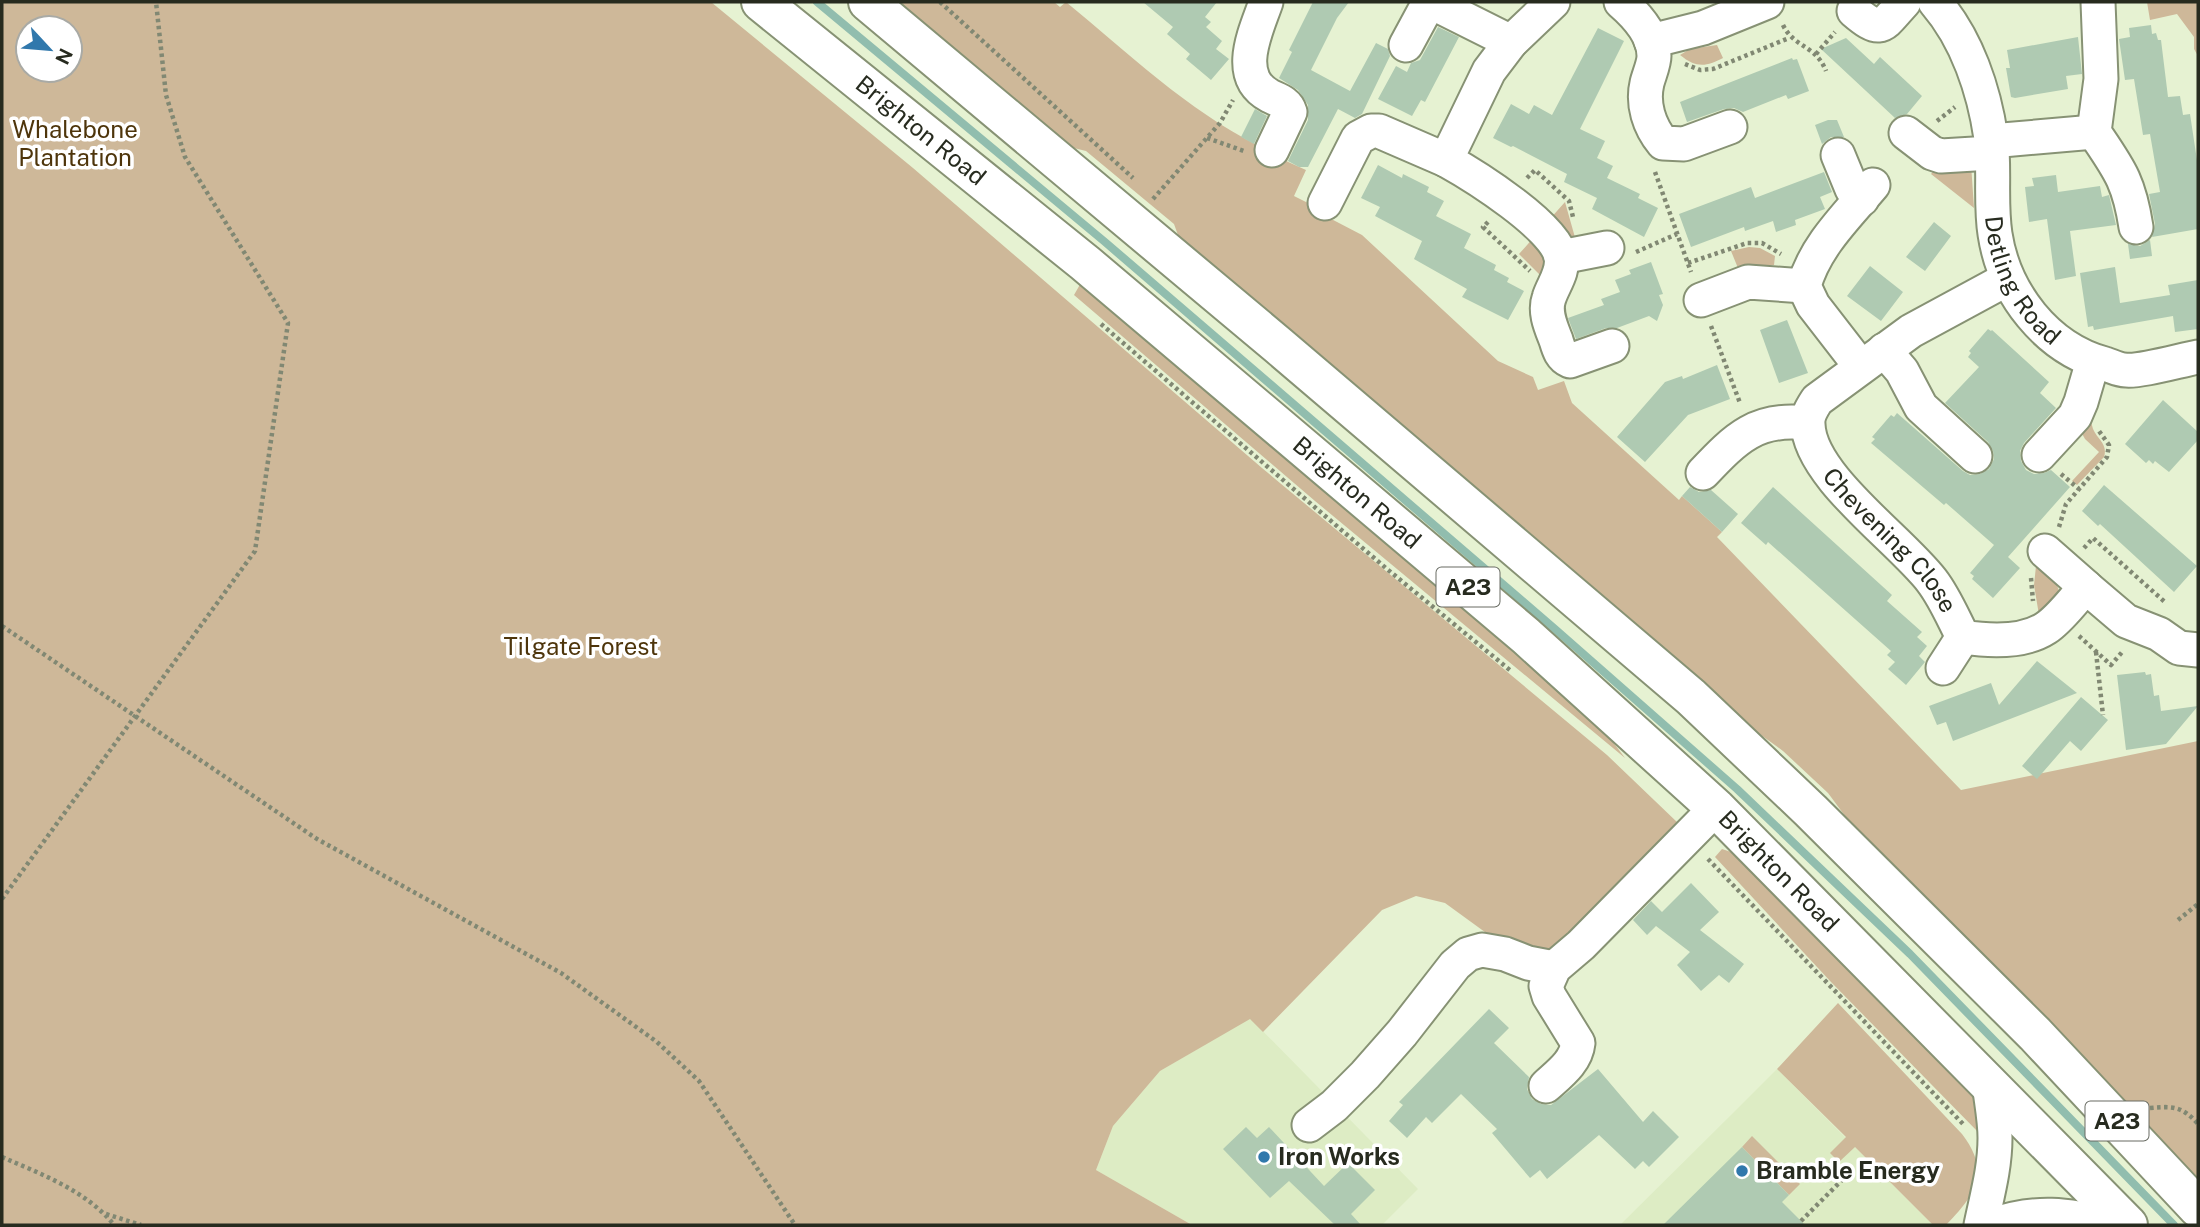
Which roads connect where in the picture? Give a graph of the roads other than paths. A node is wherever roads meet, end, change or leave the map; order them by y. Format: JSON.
{"nodes":[{"id":1,"x":761,"y":2,"type":"edge"},
{"id":2,"x":868,"y":2,"type":"edge"},
{"id":3,"x":1266,"y":2,"type":"edge"},
{"id":4,"x":1553,"y":2,"type":"edge"},
{"id":5,"x":1621,"y":2,"type":"edge"},
{"id":6,"x":1904,"y":2,"type":"edge"},
{"id":7,"x":1935,"y":2,"type":"edge"},
{"id":8,"x":2098,"y":2,"type":"edge"},
{"id":9,"x":1772,"y":8,"type":"edge"},
{"id":10,"x":1854,"y":11,"type":"dead end"},
{"id":11,"x":1511,"y":42,"type":"junction"},
{"id":12,"x":1406,"y":45,"type":"dead end"},
{"id":13,"x":1652,"y":49,"type":"junction"},
{"id":14,"x":1730,"y":127,"type":"dead end"},
{"id":15,"x":2094,"y":132,"type":"junction"},
{"id":16,"x":1911,"y":137,"type":"road end"},
{"id":17,"x":1991,"y":147,"type":"junction"},
{"id":18,"x":1272,"y":150,"type":"dead end"},
{"id":19,"x":1839,"y":155,"type":"dead end"},
{"id":20,"x":1446,"y":160,"type":"junction"},
{"id":21,"x":1325,"y":203,"type":"dead end"},
{"id":22,"x":2136,"y":227,"type":"dead end"},
{"id":23,"x":1607,"y":248,"type":"dead end"},
{"id":24,"x":1561,"y":257,"type":"junction"},
{"id":25,"x":2007,"y":279,"type":"junction"},
{"id":26,"x":1804,"y":286,"type":"junction"},
{"id":27,"x":1701,"y":300,"type":"road end"},
{"id":28,"x":1612,"y":346,"type":"dead end"},
{"id":29,"x":2198,"y":357,"type":"edge"},
{"id":30,"x":1873,"y":358,"type":"junction"},
{"id":31,"x":2093,"y":361,"type":"junction"},
{"id":32,"x":1807,"y":423,"type":"junction"},
{"id":33,"x":2039,"y":455,"type":"dead end"},
{"id":34,"x":1975,"y":456,"type":"dead end"},
{"id":35,"x":1703,"y":473,"type":"dead end"},
{"id":36,"x":2051,"y":544,"type":"road end"},
{"id":37,"x":2086,"y":587,"type":"junction"},
{"id":38,"x":1963,"y":637,"type":"junction"},
{"id":39,"x":2198,"y":650,"type":"edge"},
{"id":40,"x":1943,"y":668,"type":"dead end"},
{"id":41,"x":1705,"y":820,"type":"junction"},
{"id":42,"x":1554,"y":968,"type":"junction"},
{"id":43,"x":1989,"y":1082,"type":"junction"},
{"id":44,"x":1546,"y":1086,"type":"dead end"},
{"id":45,"x":1309,"y":1125,"type":"dead end"},
{"id":46,"x":2198,"y":1208,"type":"edge"},
{"id":47,"x":1981,"y":1225,"type":"edge"},
{"id":48,"x":1993,"y":1225,"type":"edge"},
{"id":49,"x":2111,"y":1225,"type":"edge"},
{"id":50,"x":2128,"y":1225,"type":"edge"}],
"edges":[{"from":1,"to":41,"type":"main road","name":"Brighton Road","number":"A23"},
{"from":2,"to":46,"type":"main road","number":"A23"},
{"from":3,"to":18,"type":"street"},
{"from":4,"to":11,"type":"street"},
{"from":5,"to":13,"type":"street"},
{"from":6,"to":10,"type":"street"},
{"from":7,"to":17,"type":"street","name":"Detling Road"},
{"from":8,"to":15,"type":"street"},
{"from":9,"to":13,"type":"street"},
{"from":11,"to":12,"type":"street"},
{"from":11,"to":20,"type":"street"},
{"from":13,"to":14,"type":"street"},
{"from":15,"to":17,"type":"street"},
{"from":15,"to":22,"type":"street"},
{"from":16,"to":17,"type":"street"},
{"from":17,"to":25,"type":"street","name":"Detling Road"},
{"from":19,"to":26,"type":"street"},
{"from":20,"to":21,"type":"street"},
{"from":20,"to":24,"type":"street"},
{"from":23,"to":24,"type":"street"},
{"from":24,"to":28,"type":"street"},
{"from":25,"to":30,"type":"street"},
{"from":25,"to":31,"type":"street","name":"Detling Road"},
{"from":26,"to":27,"type":"street"},
{"from":26,"to":30,"type":"street"},
{"from":29,"to":31,"type":"street","name":"Detling Road"},
{"from":30,"to":32,"type":"street"},
{"from":30,"to":34,"type":"street"},
{"from":31,"to":33,"type":"street"},
{"from":32,"to":35,"type":"street"},
{"from":32,"to":38,"type":"street","name":"Chevening Close"},
{"from":36,"to":37,"type":"street"},
{"from":37,"to":38,"type":"street","name":"Chevening Close"},
{"from":37,"to":39,"type":"street"},
{"from":38,"to":40,"type":"street"},
{"from":41,"to":42,"type":"street"},
{"from":41,"to":43,"type":"main road","name":"Brighton Road","number":"A23"},
{"from":42,"to":44,"type":"street"},
{"from":42,"to":45,"type":"street"},
{"from":43,"to":47,"type":"street"},
{"from":43,"to":50,"type":"main road","name":"Brighton Road","number":"A23"},
{"from":48,"to":49,"type":"street"}]}
